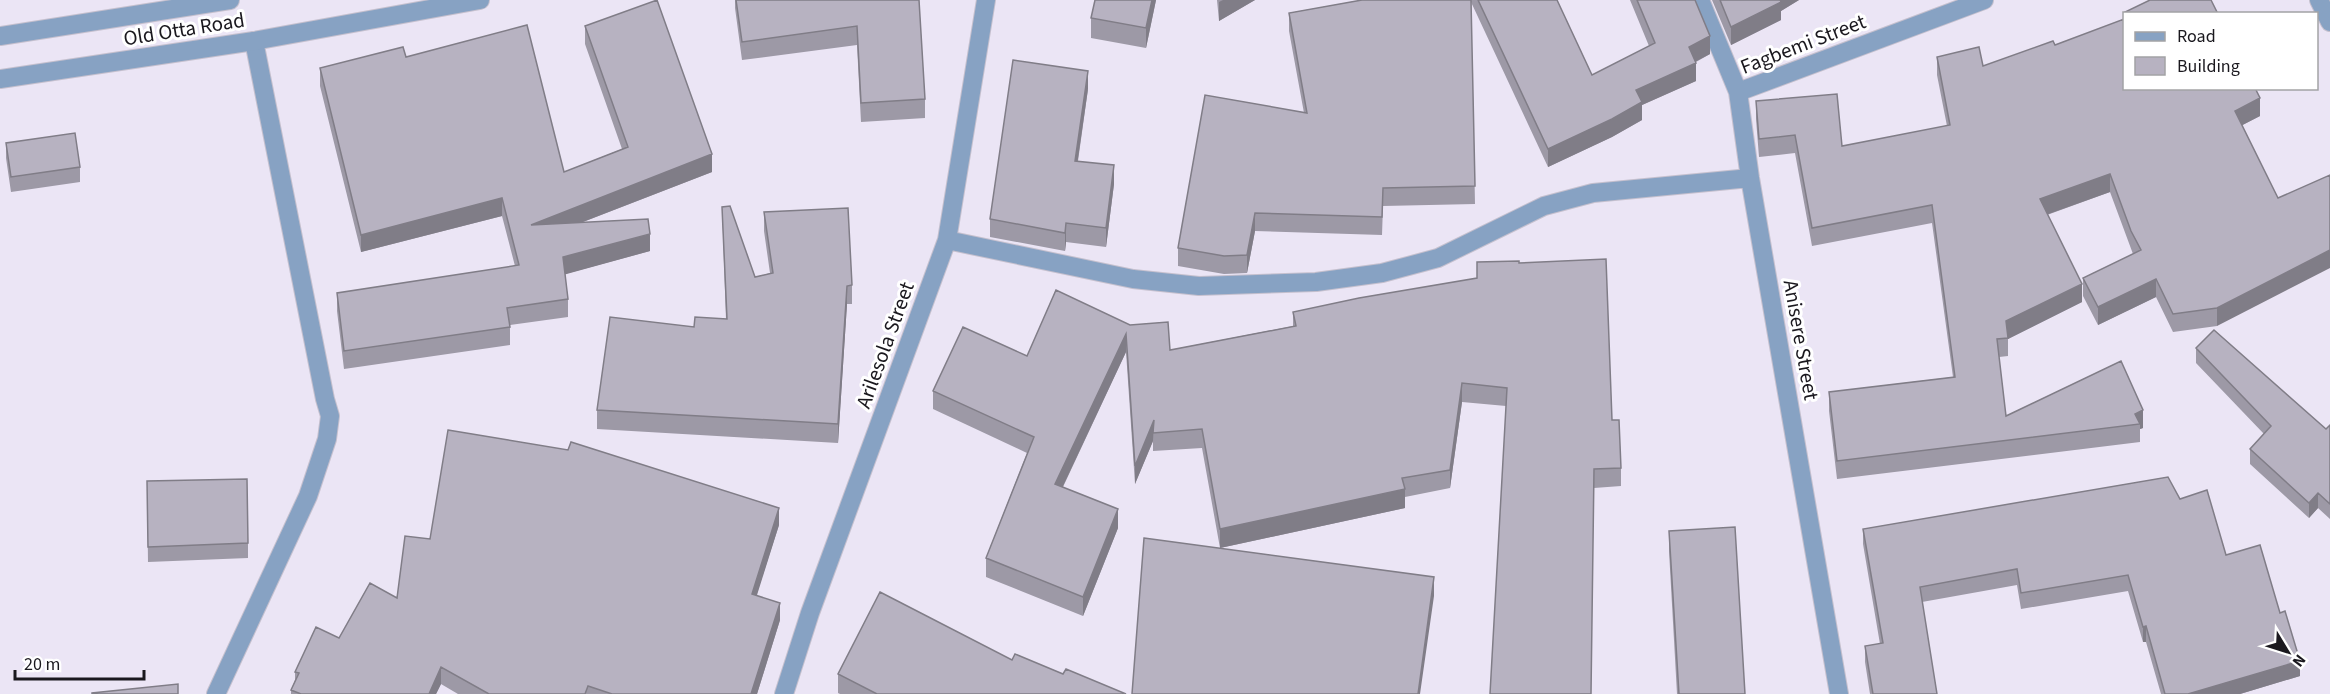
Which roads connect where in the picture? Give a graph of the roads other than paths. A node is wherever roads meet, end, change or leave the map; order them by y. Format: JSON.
{"nodes":[{"id":1,"x":230,"y":0,"type":"edge"},
{"id":2,"x":480,"y":0,"type":"edge"},
{"id":3,"x":986,"y":0,"type":"edge"},
{"id":4,"x":1701,"y":0,"type":"edge"},
{"id":5,"x":1984,"y":0,"type":"edge"},
{"id":6,"x":2319,"y":0,"type":"edge"},
{"id":7,"x":2330,"y":21,"type":"edge"},
{"id":8,"x":0,"y":36,"type":"edge"},
{"id":9,"x":254,"y":41,"type":"junction"},
{"id":10,"x":0,"y":79,"type":"edge"},
{"id":11,"x":1738,"y":92,"type":"junction"},
{"id":12,"x":1750,"y":178,"type":"junction"},
{"id":13,"x":947,"y":240,"type":"junction"},
{"id":14,"x":216,"y":694,"type":"edge"},
{"id":15,"x":784,"y":694,"type":"edge"},
{"id":16,"x":1839,"y":694,"type":"edge"}],
"edges":[{"from":1,"to":8,"type":"street","name":"Old Otta Road"},
{"from":2,"to":9,"type":"street","name":"Old Otta Road"},
{"from":3,"to":13,"type":"street","name":"Arilesola Street"},
{"from":4,"to":11,"type":"street","name":"Anisere Street"},
{"from":5,"to":11,"type":"street","name":"Fagbemi Street"},
{"from":6,"to":7,"type":"street"},
{"from":9,"to":10,"type":"street","name":"Old Otta Road"},
{"from":9,"to":14,"type":"street"},
{"from":11,"to":12,"type":"street","name":"Anisere Street"},
{"from":12,"to":13,"type":"street"},
{"from":12,"to":16,"type":"street","name":"Anisere Street"},
{"from":13,"to":15,"type":"street","name":"Arilesola Street"}]}
